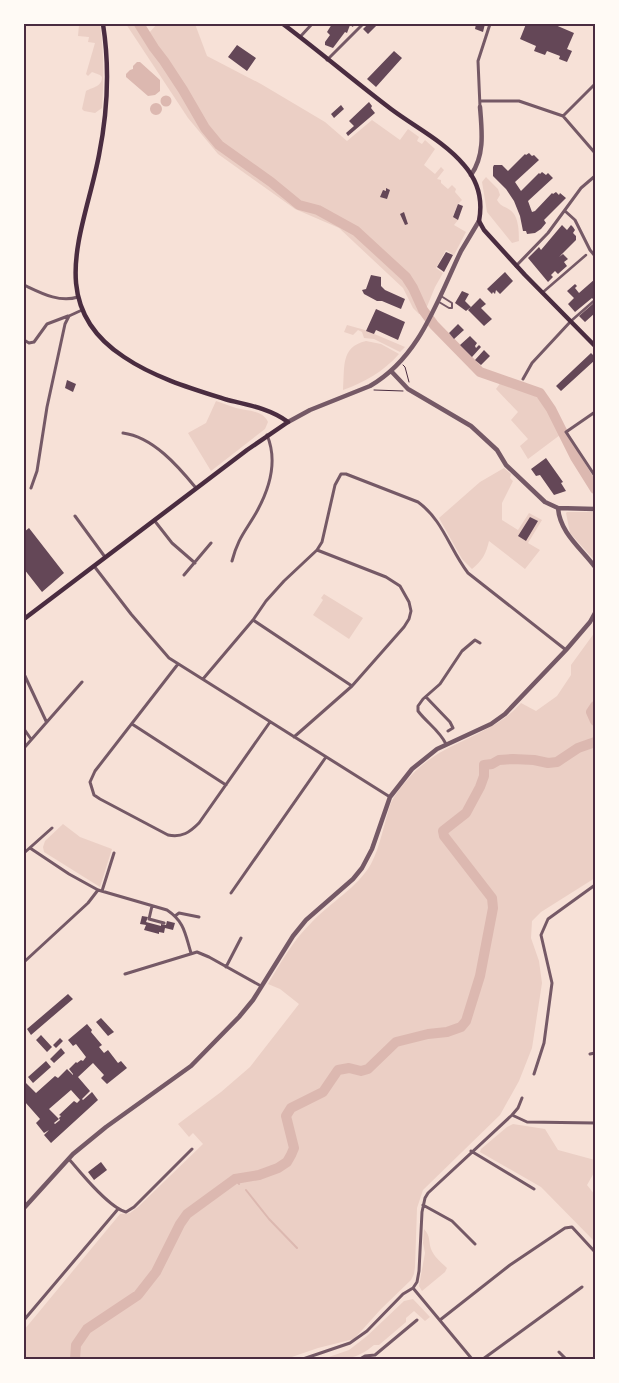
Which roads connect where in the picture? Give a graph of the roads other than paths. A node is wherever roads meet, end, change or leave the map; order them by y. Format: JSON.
{"nodes":[{"id":1,"x":104,"y":24,"type":"edge"},
{"id":2,"x":282,"y":24,"type":"edge"},
{"id":3,"x":312,"y":24,"type":"edge"},
{"id":4,"x":363,"y":24,"type":"edge"},
{"id":5,"x":490,"y":24,"type":"edge"},
{"id":6,"x":300,"y":37,"type":"junction"},
{"id":7,"x":327,"y":60,"type":"junction"},
{"id":8,"x":595,"y":84,"type":"edge"},
{"id":9,"x":480,"y":101,"type":"junction"},
{"id":10,"x":480,"y":107,"type":"joint"},
{"id":11,"x":563,"y":116,"type":"junction"},
{"id":12,"x":595,"y":153,"type":"edge"},
{"id":13,"x":471,"y":175,"type":"junction"},
{"id":14,"x":595,"y":176,"type":"edge"},
{"id":15,"x":565,"y":211,"type":"junction"},
{"id":16,"x":479,"y":221,"type":"junction"},
{"id":17,"x":586,"y":255,"type":"dead end"},
{"id":18,"x":595,"y":256,"type":"edge"},
{"id":19,"x":516,"y":266,"type":"junction"},
{"id":20,"x":24,"y":285,"type":"edge"},
{"id":21,"x":542,"y":293,"type":"junction"},
{"id":22,"x":441,"y":296,"type":"junction"},
{"id":23,"x":78,"y":297,"type":"junction"},
{"id":24,"x":595,"y":300,"type":"edge"},
{"id":25,"x":438,"y":302,"type":"junction"},
{"id":26,"x":82,"y":310,"type":"junction"},
{"id":27,"x":69,"y":316,"type":"junction"},
{"id":28,"x":571,"y":322,"type":"junction"},
{"id":29,"x":24,"y":340,"type":"edge"},
{"id":30,"x":595,"y":346,"type":"edge"},
{"id":31,"x":390,"y":371,"type":"junction"},
{"id":32,"x":523,"y":379,"type":"dead end"},
{"id":33,"x":595,"y":412,"type":"edge"},
{"id":34,"x":288,"y":422,"type":"junction"},
{"id":35,"x":123,"y":433,"type":"dead end"},
{"id":36,"x":267,"y":435,"type":"junction"},
{"id":37,"x":595,"y":476,"type":"edge"},
{"id":38,"x":31,"y":488,"type":"dead end"},
{"id":39,"x":196,"y":488,"type":"junction"},
{"id":40,"x":558,"y":508,"type":"junction"},
{"id":41,"x":595,"y":509,"type":"edge"},
{"id":42,"x":76,"y":516,"type":"dead end"},
{"id":43,"x":154,"y":520,"type":"junction"},
{"id":44,"x":211,"y":543,"type":"dead end"},
{"id":45,"x":317,"y":550,"type":"junction"},
{"id":46,"x":106,"y":558,"type":"junction"},
{"id":47,"x":232,"y":561,"type":"dead end"},
{"id":48,"x":195,"y":563,"type":"junction"},
{"id":49,"x":94,"y":566,"type":"junction"},
{"id":50,"x":595,"y":567,"type":"edge"},
{"id":51,"x":184,"y":575,"type":"dead end"},
{"id":52,"x":595,"y":613,"type":"edge"},
{"id":53,"x":24,"y":620,"type":"edge"},
{"id":54,"x":253,"y":620,"type":"junction"},
{"id":55,"x":480,"y":644,"type":"dead end"},
{"id":56,"x":566,"y":650,"type":"junction"},
{"id":57,"x":178,"y":664,"type":"junction"},
{"id":58,"x":24,"y":674,"type":"edge"},
{"id":59,"x":203,"y":679,"type":"junction"},
{"id":60,"x":82,"y":682,"type":"dead end"},
{"id":61,"x":352,"y":686,"type":"junction"},
{"id":62,"x":426,"y":697,"type":"junction"},
{"id":63,"x":46,"y":721,"type":"junction"},
{"id":64,"x":270,"y":722,"type":"junction"},
{"id":65,"x":132,"y":724,"type":"junction"},
{"id":66,"x":24,"y":729,"type":"edge"},
{"id":67,"x":448,"y":731,"type":"dead end"},
{"id":68,"x":294,"y":737,"type":"junction"},
{"id":69,"x":31,"y":739,"type":"junction"},
{"id":70,"x":446,"y":744,"type":"junction"},
{"id":71,"x":24,"y":748,"type":"edge"},
{"id":72,"x":326,"y":757,"type":"junction"},
{"id":73,"x":226,"y":785,"type":"junction"},
{"id":74,"x":390,"y":797,"type":"junction"},
{"id":75,"x":52,"y":828,"type":"dead end"},
{"id":76,"x":30,"y":848,"type":"junction"},
{"id":77,"x":24,"y":853,"type":"edge"},
{"id":78,"x":114,"y":853,"type":"dead end"},
{"id":79,"x":595,"y":885,"type":"edge"},
{"id":80,"x":100,"y":891,"type":"junction"},
{"id":81,"x":230,"y":894,"type":"dead end"},
{"id":82,"x":152,"y":906,"type":"junction"},
{"id":83,"x":175,"y":916,"type":"junction"},
{"id":84,"x":199,"y":917,"type":"dead end"},
{"id":85,"x":164,"y":923,"type":"dead end"},
{"id":86,"x":241,"y":938,"type":"dead end"},
{"id":87,"x":192,"y":953,"type":"junction"},
{"id":88,"x":24,"y":962,"type":"edge"},
{"id":89,"x":226,"y":966,"type":"junction"},
{"id":90,"x":125,"y":974,"type":"dead end"},
{"id":91,"x":261,"y":986,"type":"junction"},
{"id":92,"x":590,"y":1054,"type":"dead end"},
{"id":93,"x":595,"y":1054,"type":"edge"},
{"id":94,"x":534,"y":1074,"type":"dead end"},
{"id":95,"x":522,"y":1098,"type":"dead end"},
{"id":96,"x":512,"y":1115,"type":"junction"},
{"id":97,"x":595,"y":1123,"type":"edge"},
{"id":98,"x":192,"y":1149,"type":"dead end"},
{"id":99,"x":471,"y":1151,"type":"junction"},
{"id":100,"x":68,"y":1158,"type":"junction"},
{"id":101,"x":534,"y":1189,"type":"dead end"},
{"id":102,"x":423,"y":1205,"type":"junction"},
{"id":103,"x":24,"y":1208,"type":"edge"},
{"id":104,"x":118,"y":1209,"type":"junction"},
{"id":105,"x":476,"y":1244,"type":"dead end"},
{"id":106,"x":595,"y":1252,"type":"edge"},
{"id":107,"x":582,"y":1287,"type":"dead end"},
{"id":108,"x":413,"y":1288,"type":"junction"},
{"id":109,"x":24,"y":1320,"type":"edge"},
{"id":110,"x":417,"y":1320,"type":"dead end"},
{"id":111,"x":440,"y":1320,"type":"junction"},
{"id":112,"x":559,"y":1352,"type":"dead end"},
{"id":113,"x":375,"y":1354,"type":"junction"},
{"id":114,"x":303,"y":1359,"type":"edge"},
{"id":115,"x":360,"y":1359,"type":"edge"},
{"id":116,"x":378,"y":1359,"type":"edge"},
{"id":117,"x":472,"y":1359,"type":"edge"},
{"id":118,"x":483,"y":1359,"type":"edge"},
{"id":119,"x":566,"y":1359,"type":"edge"}],
"edges":[{"from":1,"to":23,"type":"main road"},
{"from":2,"to":6,"type":"main road"},
{"from":3,"to":6,"type":"street"},
{"from":4,"to":7,"type":"street"},
{"from":5,"to":9,"type":"street"},
{"from":6,"to":7,"type":"main road"},
{"from":7,"to":13,"type":"main road"},
{"from":8,"to":11,"type":"street"},
{"from":9,"to":10,"type":"street"},
{"from":9,"to":11,"type":"street"},
{"from":10,"to":13,"type":"street"},
{"from":11,"to":12,"type":"street"},
{"from":13,"to":16,"type":"main road"},
{"from":14,"to":15,"type":"street"},
{"from":15,"to":18,"type":"street"},
{"from":15,"to":19,"type":"street"},
{"from":16,"to":19,"type":"main road"},
{"from":16,"to":22,"type":"street"},
{"from":17,"to":21,"type":"street"},
{"from":19,"to":21,"type":"main road"},
{"from":20,"to":23,"type":"street"},
{"from":21,"to":28,"type":"main road"},
{"from":22,"to":25,"type":"street"},
{"from":22,"to":25,"type":"lane"},
{"from":23,"to":26,"type":"main road"},
{"from":24,"to":28,"type":"street"},
{"from":25,"to":31,"type":"street"},
{"from":26,"to":27,"type":"street"},
{"from":26,"to":34,"type":"main road"},
{"from":27,"to":29,"type":"street"},
{"from":27,"to":38,"type":"street"},
{"from":28,"to":30,"type":"main road"},
{"from":28,"to":32,"type":"street"},
{"from":31,"to":34,"type":"street"},
{"from":31,"to":40,"type":"street"},
{"from":33,"to":37,"type":"street"},
{"from":34,"to":36,"type":"main road"},
{"from":35,"to":39,"type":"street"},
{"from":36,"to":39,"type":"main road"},
{"from":36,"to":47,"type":"street"},
{"from":39,"to":43,"type":"main road"},
{"from":40,"to":41,"type":"street"},
{"from":40,"to":50,"type":"street"},
{"from":42,"to":46,"type":"street"},
{"from":43,"to":46,"type":"main road"},
{"from":43,"to":48,"type":"street"},
{"from":44,"to":48,"type":"street"},
{"from":45,"to":54,"type":"street"},
{"from":45,"to":56,"type":"street"},
{"from":45,"to":61,"type":"street"},
{"from":46,"to":49,"type":"main road"},
{"from":48,"to":51,"type":"street"},
{"from":49,"to":53,"type":"main road"},
{"from":49,"to":57,"type":"street"},
{"from":52,"to":56,"type":"street"},
{"from":54,"to":59,"type":"street"},
{"from":54,"to":61,"type":"street"},
{"from":55,"to":62,"type":"street"},
{"from":56,"to":70,"type":"street"},
{"from":57,"to":59,"type":"street"},
{"from":57,"to":65,"type":"street"},
{"from":58,"to":63,"type":"street"},
{"from":59,"to":64,"type":"street"},
{"from":60,"to":63,"type":"street"},
{"from":61,"to":68,"type":"street"},
{"from":62,"to":67,"type":"street"},
{"from":62,"to":70,"type":"street"},
{"from":63,"to":69,"type":"street"},
{"from":64,"to":68,"type":"street"},
{"from":64,"to":73,"type":"street"},
{"from":65,"to":73,"type":"street"},
{"from":65,"to":73,"type":"street"},
{"from":66,"to":69,"type":"street"},
{"from":68,"to":72,"type":"street"},
{"from":69,"to":71,"type":"street"},
{"from":70,"to":74,"type":"street"},
{"from":72,"to":74,"type":"street"},
{"from":72,"to":81,"type":"street"},
{"from":74,"to":91,"type":"street"},
{"from":75,"to":76,"type":"street"},
{"from":76,"to":77,"type":"street"},
{"from":76,"to":80,"type":"street"},
{"from":78,"to":80,"type":"street"},
{"from":79,"to":94,"type":"street"},
{"from":80,"to":82,"type":"street"},
{"from":80,"to":88,"type":"street"},
{"from":82,"to":83,"type":"street"},
{"from":82,"to":85,"type":"street"},
{"from":83,"to":84,"type":"street"},
{"from":83,"to":87,"type":"street"},
{"from":86,"to":89,"type":"street"},
{"from":87,"to":89,"type":"street"},
{"from":87,"to":90,"type":"street"},
{"from":89,"to":91,"type":"street"},
{"from":91,"to":100,"type":"street"},
{"from":92,"to":93,"type":"street"},
{"from":95,"to":96,"type":"street"},
{"from":96,"to":97,"type":"street"},
{"from":96,"to":99,"type":"street"},
{"from":98,"to":104,"type":"street"},
{"from":99,"to":101,"type":"street"},
{"from":99,"to":102,"type":"street"},
{"from":100,"to":103,"type":"street"},
{"from":100,"to":104,"type":"street"},
{"from":102,"to":105,"type":"street"},
{"from":102,"to":108,"type":"street"},
{"from":104,"to":109,"type":"street"},
{"from":106,"to":111,"type":"street"},
{"from":107,"to":118,"type":"street"},
{"from":108,"to":111,"type":"street"},
{"from":108,"to":114,"type":"street"},
{"from":110,"to":113,"type":"street"},
{"from":111,"to":117,"type":"street"},
{"from":112,"to":119,"type":"street"},
{"from":113,"to":115,"type":"street"},
{"from":113,"to":116,"type":"street"}]}
